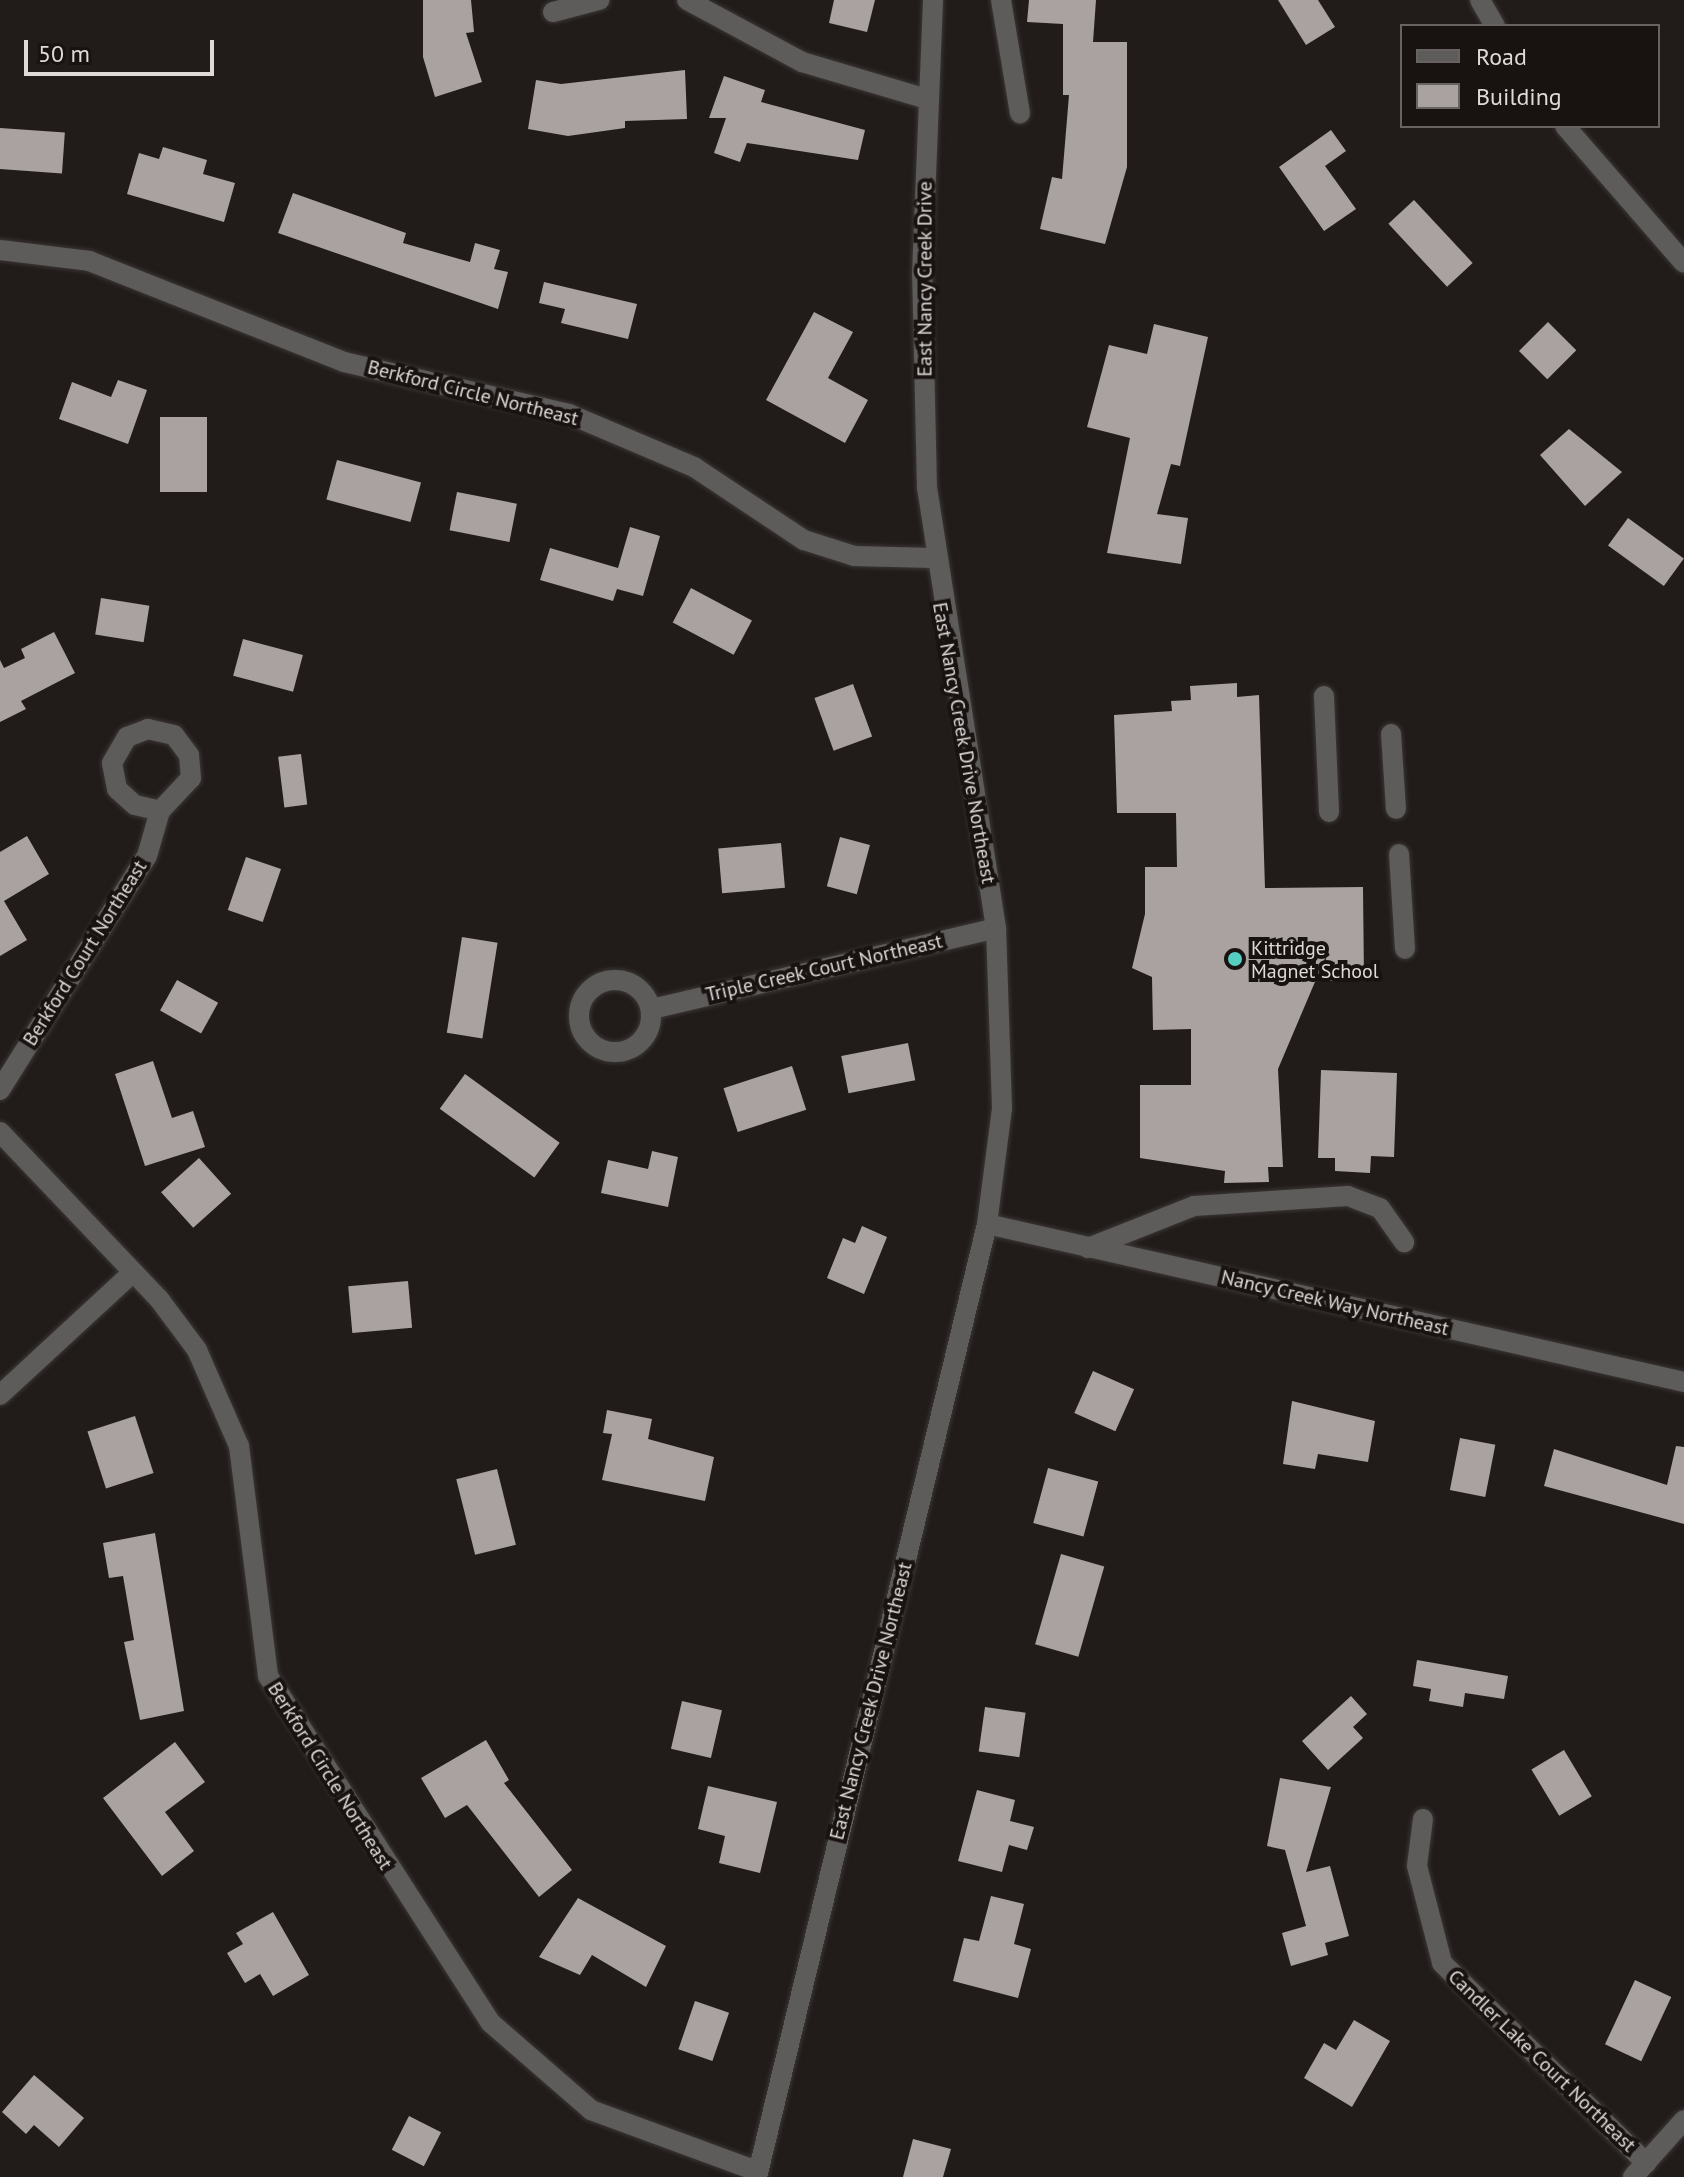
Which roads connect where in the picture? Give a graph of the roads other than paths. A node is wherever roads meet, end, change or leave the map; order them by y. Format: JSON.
{"nodes":[{"id":1,"x":599,"y":0,"type":"edge"},
{"id":2,"x":687,"y":0,"type":"edge"},
{"id":3,"x":933,"y":0,"type":"edge"},
{"id":4,"x":1001,"y":0,"type":"edge"},
{"id":5,"x":1480,"y":0,"type":"edge"},
{"id":6,"x":553,"y":12,"type":"dead end"},
{"id":7,"x":1494,"y":24,"type":"edge"},
{"id":8,"x":927,"y":99,"type":"junction"},
{"id":9,"x":1020,"y":113,"type":"dead end"},
{"id":10,"x":1567,"y":128,"type":"edge"},
{"id":11,"x":0,"y":250,"type":"edge"},
{"id":12,"x":1684,"y":263,"type":"edge"},
{"id":13,"x":933,"y":558,"type":"junction"},
{"id":14,"x":1324,"y":696,"type":"dead end"},
{"id":15,"x":1391,"y":734,"type":"dead end"},
{"id":16,"x":1396,"y":809,"type":"dead end"},
{"id":17,"x":160,"y":811,"type":"dead end"},
{"id":18,"x":1329,"y":812,"type":"dead end"},
{"id":19,"x":1399,"y":854,"type":"dead end"},
{"id":20,"x":996,"y":928,"type":"junction"},
{"id":21,"x":1405,"y":949,"type":"dead end"},
{"id":22,"x":652,"y":1009,"type":"dead end"},
{"id":23,"x":0,"y":1090,"type":"edge"},
{"id":24,"x":0,"y":1132,"type":"edge"},
{"id":25,"x":987,"y":1224,"type":"junction"},
{"id":26,"x":1404,"y":1242,"type":"dead end"},
{"id":27,"x":1088,"y":1248,"type":"junction"},
{"id":28,"x":129,"y":1276,"type":"junction"},
{"id":29,"x":1684,"y":1382,"type":"edge"},
{"id":30,"x":0,"y":1395,"type":"edge"},
{"id":31,"x":1423,"y":1819,"type":"dead end"},
{"id":32,"x":1684,"y":2120,"type":"edge"},
{"id":33,"x":1640,"y":2170,"type":"edge"},
{"id":34,"x":757,"y":2174,"type":"edge"}],
"edges":[{"from":1,"to":6,"type":"street"},
{"from":2,"to":8,"type":"street"},
{"from":3,"to":8,"type":"street","name":"East Nancy Creek Drive"},
{"from":4,"to":9,"type":"street"},
{"from":5,"to":7,"type":"street"},
{"from":8,"to":13,"type":"street","name":"East Nancy Creek Drive"},
{"from":10,"to":12,"type":"street"},
{"from":11,"to":13,"type":"street","name":"Berkford Circle Northeast"},
{"from":13,"to":20,"type":"street","name":"East Nancy Creek Drive Northeast"},
{"from":14,"to":18,"type":"street"},
{"from":15,"to":16,"type":"street"},
{"from":17,"to":23,"type":"street","name":"Berkford Court Northeast"},
{"from":19,"to":21,"type":"street"},
{"from":20,"to":22,"type":"street","name":"Triple Creek Court Northeast"},
{"from":20,"to":25,"type":"street"},
{"from":24,"to":28,"type":"street","name":"Berkford Circle Northeast"},
{"from":25,"to":27,"type":"street","name":"Nancy Creek Way Northeast"},
{"from":25,"to":34,"type":"street","name":"East Nancy Creek Drive Northeast"},
{"from":26,"to":27,"type":"street"},
{"from":27,"to":29,"type":"street","name":"Nancy Creek Way Northeast"},
{"from":28,"to":30,"type":"street"},
{"from":28,"to":34,"type":"street","name":"Berkford Circle Northeast"},
{"from":31,"to":33,"type":"street","name":"Candler Lake Court Northeast"},
{"from":32,"to":33,"type":"street"}]}
